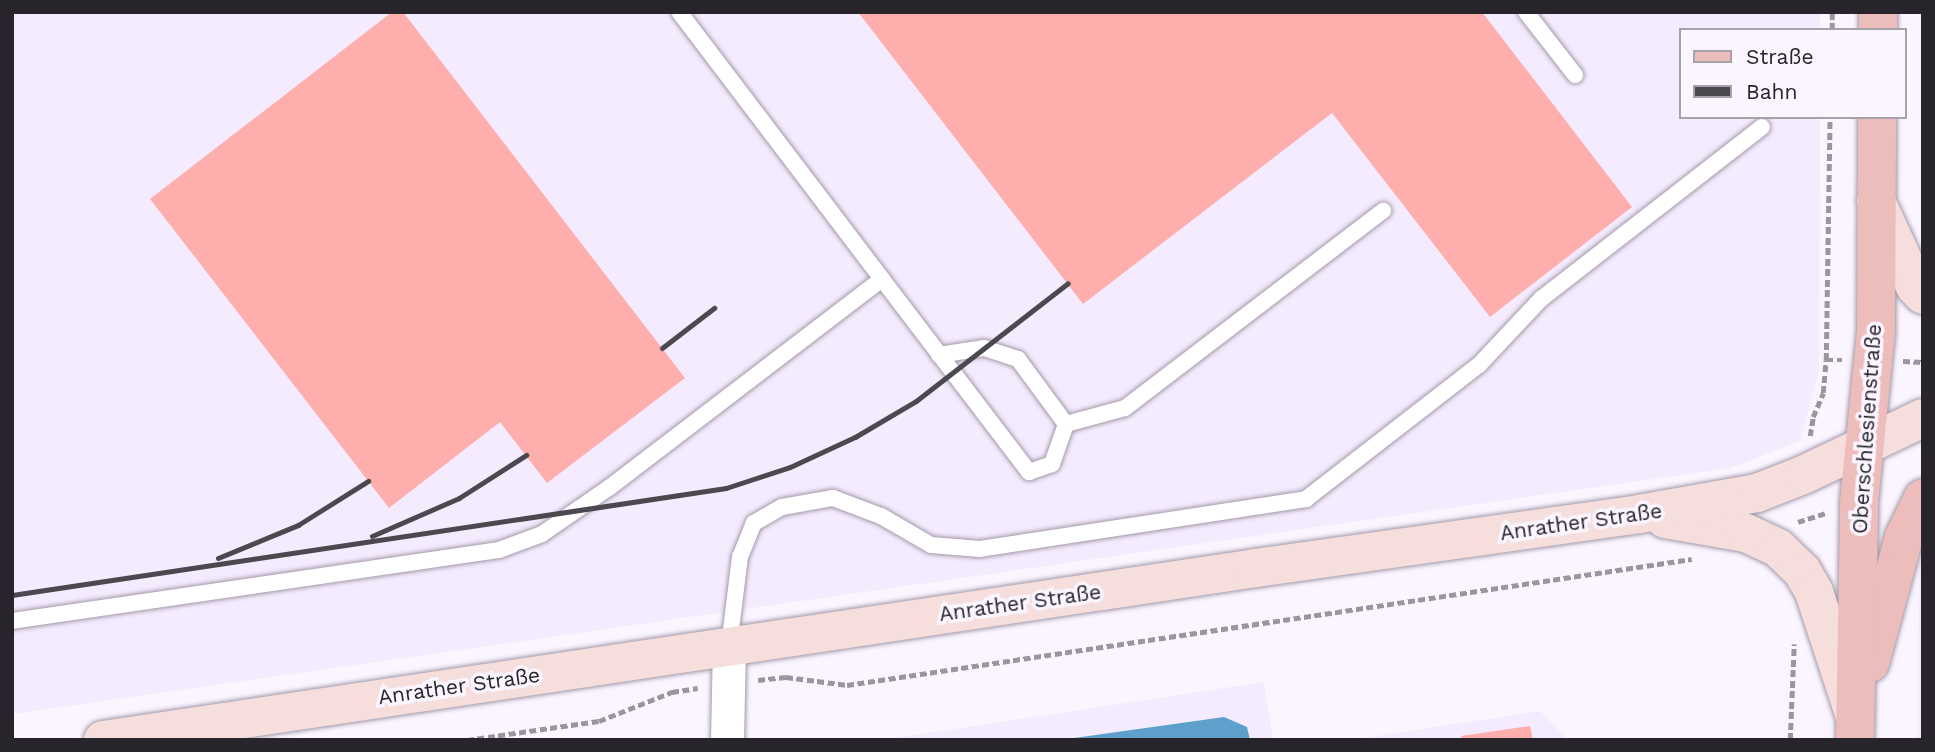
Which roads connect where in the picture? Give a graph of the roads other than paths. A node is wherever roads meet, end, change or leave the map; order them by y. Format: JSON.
{"nodes":[{"id":1,"x":679,"y":12,"type":"edge"},
{"id":2,"x":1526,"y":12,"type":"edge"},
{"id":3,"x":1575,"y":75,"type":"dead end"},
{"id":4,"x":1877,"y":119,"type":"edge"},
{"id":5,"x":1762,"y":127,"type":"dead end"},
{"id":6,"x":1877,"y":201,"type":"junction"},
{"id":7,"x":1383,"y":211,"type":"dead end"},
{"id":8,"x":882,"y":279,"type":"junction"},
{"id":9,"x":1923,"y":295,"type":"edge"},
{"id":10,"x":939,"y":355,"type":"junction"},
{"id":11,"x":1923,"y":418,"type":"edge"},
{"id":12,"x":1066,"y":424,"type":"junction"},
{"id":13,"x":1866,"y":446,"type":"junction"},
{"id":14,"x":1923,"y":498,"type":"edge"},
{"id":15,"x":1639,"y":514,"type":"junction"},
{"id":16,"x":12,"y":621,"type":"edge"},
{"id":17,"x":729,"y":646,"type":"junction"},
{"id":18,"x":1855,"y":730,"type":"edge"},
{"id":19,"x":103,"y":740,"type":"edge"},
{"id":20,"x":727,"y":740,"type":"edge"}],
"edges":[{"from":1,"to":8,"type":"lane"},
{"from":2,"to":3,"type":"lane"},
{"from":4,"to":6,"type":"main road","name":"Oberschlesienstraße"},
{"from":5,"to":17,"type":"lane"},
{"from":6,"to":9,"type":"main road"},
{"from":6,"to":13,"type":"main road","name":"Oberschlesienstraße"},
{"from":7,"to":12,"type":"lane"},
{"from":8,"to":10,"type":"lane"},
{"from":8,"to":16,"type":"lane"},
{"from":10,"to":12,"type":"lane"},
{"from":10,"to":12,"type":"lane"},
{"from":11,"to":13,"type":"main road","name":"Anrather Straße"},
{"from":13,"to":15,"type":"main road","name":"Anrather Straße"},
{"from":13,"to":18,"type":"main road","name":"Oberschlesienstraße"},
{"from":14,"to":18,"type":"main road"},
{"from":15,"to":17,"type":"main road","name":"Anrather Straße"},
{"from":15,"to":18,"type":"main road"},
{"from":17,"to":19,"type":"main road","name":"Anrather Straße"},
{"from":17,"to":20,"type":"street"}]}
